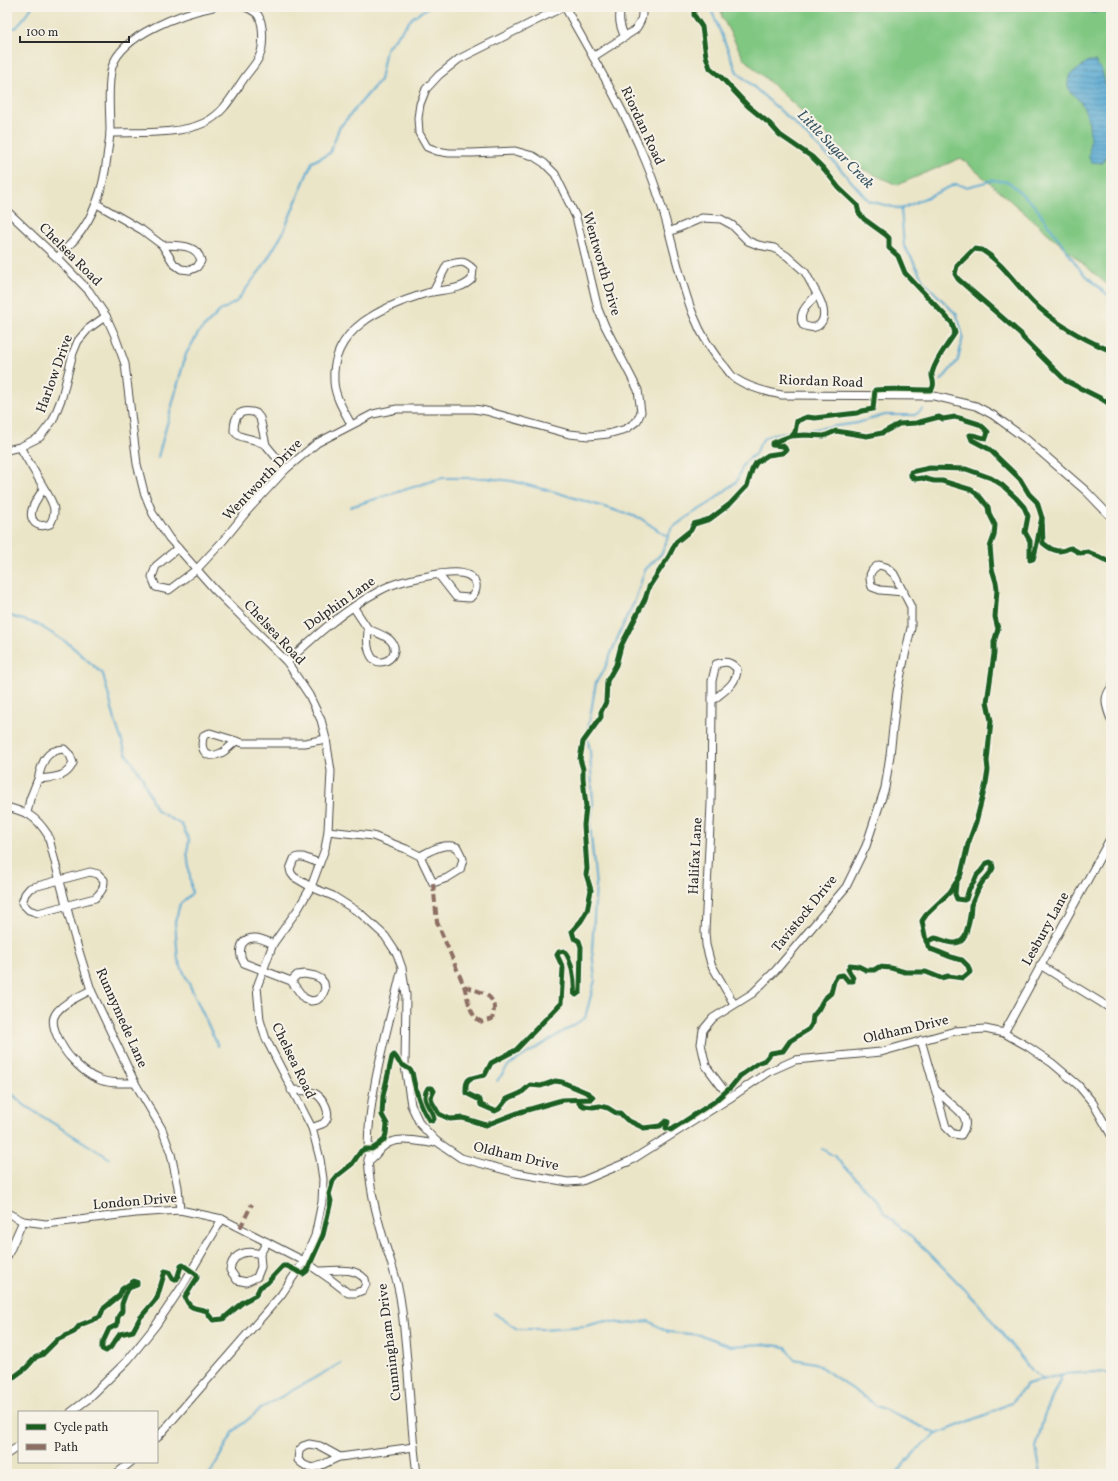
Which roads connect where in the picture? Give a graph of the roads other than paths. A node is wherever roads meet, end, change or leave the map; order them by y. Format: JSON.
{"nodes":[{"id":1,"x":213,"y":7,"type":"edge"},
{"id":2,"x":246,"y":7,"type":"edge"},
{"id":3,"x":564,"y":7,"type":"edge"},
{"id":4,"x":622,"y":7,"type":"edge"},
{"id":5,"x":640,"y":7,"type":"edge"},
{"id":6,"x":624,"y":36,"type":"junction"},
{"id":7,"x":593,"y":57,"type":"junction"},
{"id":8,"x":110,"y":133,"type":"junction"},
{"id":9,"x":97,"y":204,"type":"junction"},
{"id":10,"x":7,"y":211,"type":"edge"},
{"id":11,"x":669,"y":232,"type":"junction"},
{"id":12,"x":162,"y":245,"type":"junction"},
{"id":13,"x":57,"y":258,"type":"junction"},
{"id":14,"x":433,"y":292,"type":"junction"},
{"id":15,"x":817,"y":294,"type":"dead end"},
{"id":16,"x":106,"y":316,"type":"junction"},
{"id":17,"x":350,"y":424,"type":"junction"},
{"id":18,"x":266,"y":445,"type":"junction"},
{"id":19,"x":20,"y":447,"type":"junction"},
{"id":20,"x":7,"y":450,"type":"edge"},
{"id":21,"x":286,"y":469,"type":"junction"},
{"id":22,"x":44,"y":488,"type":"junction"},
{"id":23,"x":1111,"y":517,"type":"edge"},
{"id":24,"x":178,"y":548,"type":"junction"},
{"id":25,"x":197,"y":569,"type":"junction"},
{"id":26,"x":438,"y":574,"type":"junction"},
{"id":27,"x":904,"y":592,"type":"junction"},
{"id":28,"x":354,"y":608,"type":"junction"},
{"id":29,"x":368,"y":629,"type":"junction"},
{"id":30,"x":287,"y":662,"type":"junction"},
{"id":31,"x":1111,"y":688,"type":"edge"},
{"id":32,"x":712,"y":701,"type":"junction"},
{"id":33,"x":1111,"y":720,"type":"edge"},
{"id":34,"x":326,"y":739,"type":"junction"},
{"id":35,"x":236,"y":741,"type":"junction"},
{"id":36,"x":38,"y":779,"type":"junction"},
{"id":37,"x":7,"y":807,"type":"edge"},
{"id":38,"x":26,"y":813,"type":"junction"},
{"id":39,"x":328,"y":831,"type":"junction"},
{"id":40,"x":1111,"y":837,"type":"edge"},
{"id":41,"x":420,"y":856,"type":"junction"},
{"id":42,"x":319,"y":863,"type":"junction"},
{"id":43,"x":60,"y":880,"type":"junction"},
{"id":44,"x":311,"y":887,"type":"junction"},
{"id":45,"x":67,"y":906,"type":"junction"},
{"id":46,"x":273,"y":944,"type":"junction"},
{"id":47,"x":1040,"y":966,"type":"junction"},
{"id":48,"x":402,"y":968,"type":"junction"},
{"id":49,"x":262,"y":971,"type":"junction"},
{"id":50,"x":291,"y":981,"type":"junction"},
{"id":51,"x":91,"y":990,"type":"junction"},
{"id":52,"x":734,"y":1004,"type":"junction"},
{"id":53,"x":1111,"y":1009,"type":"edge"},
{"id":54,"x":1004,"y":1033,"type":"junction"},
{"id":55,"x":921,"y":1040,"type":"junction"},
{"id":56,"x":135,"y":1083,"type":"junction"},
{"id":57,"x":936,"y":1089,"type":"junction"},
{"id":58,"x":291,"y":1090,"type":"junction"},
{"id":59,"x":730,"y":1098,"type":"junction"},
{"id":60,"x":312,"y":1128,"type":"junction"},
{"id":61,"x":1111,"y":1135,"type":"edge"},
{"id":62,"x":436,"y":1141,"type":"junction"},
{"id":63,"x":368,"y":1161,"type":"junction"},
{"id":64,"x":180,"y":1210,"type":"junction"},
{"id":65,"x":7,"y":1213,"type":"edge"},
{"id":66,"x":222,"y":1219,"type":"junction"},
{"id":67,"x":23,"y":1222,"type":"junction"},
{"id":68,"x":267,"y":1242,"type":"junction"},
{"id":69,"x":260,"y":1254,"type":"junction"},
{"id":70,"x":7,"y":1257,"type":"edge"},
{"id":71,"x":304,"y":1260,"type":"junction"},
{"id":72,"x":319,"y":1271,"type":"junction"},
{"id":73,"x":71,"y":1411,"type":"edge"},
{"id":74,"x":158,"y":1437,"type":"edge"},
{"id":75,"x":18,"y":1447,"type":"edge"},
{"id":76,"x":414,"y":1447,"type":"junction"},
{"id":77,"x":7,"y":1454,"type":"edge"},
{"id":78,"x":340,"y":1458,"type":"junction"},
{"id":79,"x":130,"y":1463,"type":"edge"},
{"id":80,"x":116,"y":1474,"type":"edge"},
{"id":81,"x":417,"y":1474,"type":"edge"}],
"edges":[{"from":1,"to":8,"type":"street"},
{"from":2,"to":8,"type":"street"},
{"from":3,"to":7,"type":"street","name":"Riordan Road"},
{"from":3,"to":17,"type":"street","name":"Wentworth Drive"},
{"from":4,"to":6,"type":"street"},
{"from":5,"to":6,"type":"street"},
{"from":6,"to":7,"type":"street"},
{"from":7,"to":11,"type":"street","name":"Riordan Road"},
{"from":8,"to":9,"type":"street"},
{"from":9,"to":12,"type":"street"},
{"from":9,"to":13,"type":"street"},
{"from":10,"to":13,"type":"street","name":"Chelsea Road"},
{"from":11,"to":15,"type":"street"},
{"from":11,"to":23,"type":"street","name":"Riordan Road"},
{"from":12,"to":12,"type":"street"},
{"from":13,"to":16,"type":"street","name":"Chelsea Road"},
{"from":14,"to":14,"type":"street"},
{"from":14,"to":17,"type":"street"},
{"from":16,"to":19,"type":"street","name":"Harlow Drive"},
{"from":16,"to":24,"type":"street","name":"Chelsea Road"},
{"from":17,"to":21,"type":"street","name":"Wentworth Drive"},
{"from":18,"to":18,"type":"street"},
{"from":18,"to":21,"type":"street"},
{"from":19,"to":20,"type":"street","name":"Harlow Drive"},
{"from":19,"to":22,"type":"street"},
{"from":21,"to":25,"type":"street","name":"Wentworth Drive"},
{"from":22,"to":22,"type":"street"},
{"from":24,"to":25,"type":"street","name":"Chelsea Road"},
{"from":24,"to":25,"type":"street","name":"Wentworth Drive"},
{"from":25,"to":30,"type":"street","name":"Chelsea Road"},
{"from":26,"to":26,"type":"street","name":"Dolphin Lane"},
{"from":26,"to":28,"type":"street","name":"Dolphin Lane"},
{"from":27,"to":27,"type":"street","name":"Tavistock Drive"},
{"from":27,"to":52,"type":"street","name":"Tavistock Drive"},
{"from":28,"to":29,"type":"street"},
{"from":28,"to":30,"type":"street","name":"Dolphin Lane"},
{"from":29,"to":29,"type":"street"},
{"from":30,"to":34,"type":"street","name":"Chelsea Road"},
{"from":31,"to":33,"type":"street"},
{"from":32,"to":32,"type":"street","name":"Halifax Lane"},
{"from":32,"to":52,"type":"street","name":"Halifax Lane"},
{"from":34,"to":35,"type":"street"},
{"from":34,"to":39,"type":"street","name":"Chelsea Road"},
{"from":35,"to":35,"type":"street"},
{"from":36,"to":36,"type":"street"},
{"from":36,"to":38,"type":"street"},
{"from":37,"to":38,"type":"street","name":"Runnymede Lane"},
{"from":38,"to":43,"type":"street","name":"Runnymede Lane"},
{"from":39,"to":41,"type":"street"},
{"from":39,"to":42,"type":"street","name":"Chelsea Road"},
{"from":40,"to":47,"type":"street","name":"Lesbury Lane"},
{"from":41,"to":41,"type":"street"},
{"from":42,"to":44,"type":"street","name":"Chelsea Road"},
{"from":42,"to":44,"type":"street","name":"Oldham Drive"},
{"from":43,"to":45,"type":"street","name":"Runnymede Lane"},
{"from":43,"to":45,"type":"street"},
{"from":43,"to":45,"type":"street"},
{"from":44,"to":46,"type":"street","name":"Chelsea Road"},
{"from":44,"to":48,"type":"street","name":"Oldham Drive"},
{"from":45,"to":51,"type":"street","name":"Runnymede Lane"},
{"from":46,"to":49,"type":"street","name":"Chelsea Road"},
{"from":46,"to":49,"type":"street"},
{"from":47,"to":53,"type":"street"},
{"from":47,"to":54,"type":"street","name":"Lesbury Lane"},
{"from":48,"to":62,"type":"street","name":"Oldham Drive"},
{"from":48,"to":63,"type":"street","name":"Cunningham Drive"},
{"from":49,"to":50,"type":"street"},
{"from":49,"to":58,"type":"street","name":"Chelsea Road"},
{"from":50,"to":50,"type":"street"},
{"from":51,"to":56,"type":"street","name":"Runnymede Lane"},
{"from":51,"to":56,"type":"street"},
{"from":52,"to":59,"type":"street","name":"Tavistock Drive"},
{"from":54,"to":55,"type":"street","name":"Oldham Drive"},
{"from":54,"to":61,"type":"street","name":"Oldham Drive"},
{"from":55,"to":57,"type":"street"},
{"from":55,"to":59,"type":"street","name":"Oldham Drive"},
{"from":56,"to":64,"type":"street","name":"Runnymede Lane"},
{"from":57,"to":57,"type":"street"},
{"from":58,"to":60,"type":"street","name":"Chelsea Road"},
{"from":58,"to":60,"type":"street"},
{"from":59,"to":62,"type":"street","name":"Oldham Drive"},
{"from":60,"to":71,"type":"street","name":"Chelsea Road"},
{"from":62,"to":63,"type":"street"},
{"from":63,"to":76,"type":"street","name":"Cunningham Drive"},
{"from":64,"to":66,"type":"street","name":"London Drive"},
{"from":64,"to":67,"type":"street","name":"London Drive"},
{"from":65,"to":67,"type":"street","name":"London Drive"},
{"from":66,"to":68,"type":"street","name":"London Drive"},
{"from":66,"to":73,"type":"street"},
{"from":67,"to":70,"type":"street"},
{"from":68,"to":69,"type":"street"},
{"from":68,"to":71,"type":"street","name":"London Drive"},
{"from":69,"to":69,"type":"street"},
{"from":71,"to":72,"type":"street","name":"London Drive"},
{"from":71,"to":74,"type":"street","name":"Chelsea Road"},
{"from":72,"to":72,"type":"street","name":"London Drive"},
{"from":75,"to":77,"type":"street"},
{"from":76,"to":78,"type":"street"},
{"from":76,"to":81,"type":"street","name":"Cunningham Drive"},
{"from":78,"to":78,"type":"street"},
{"from":79,"to":80,"type":"street"}]}
